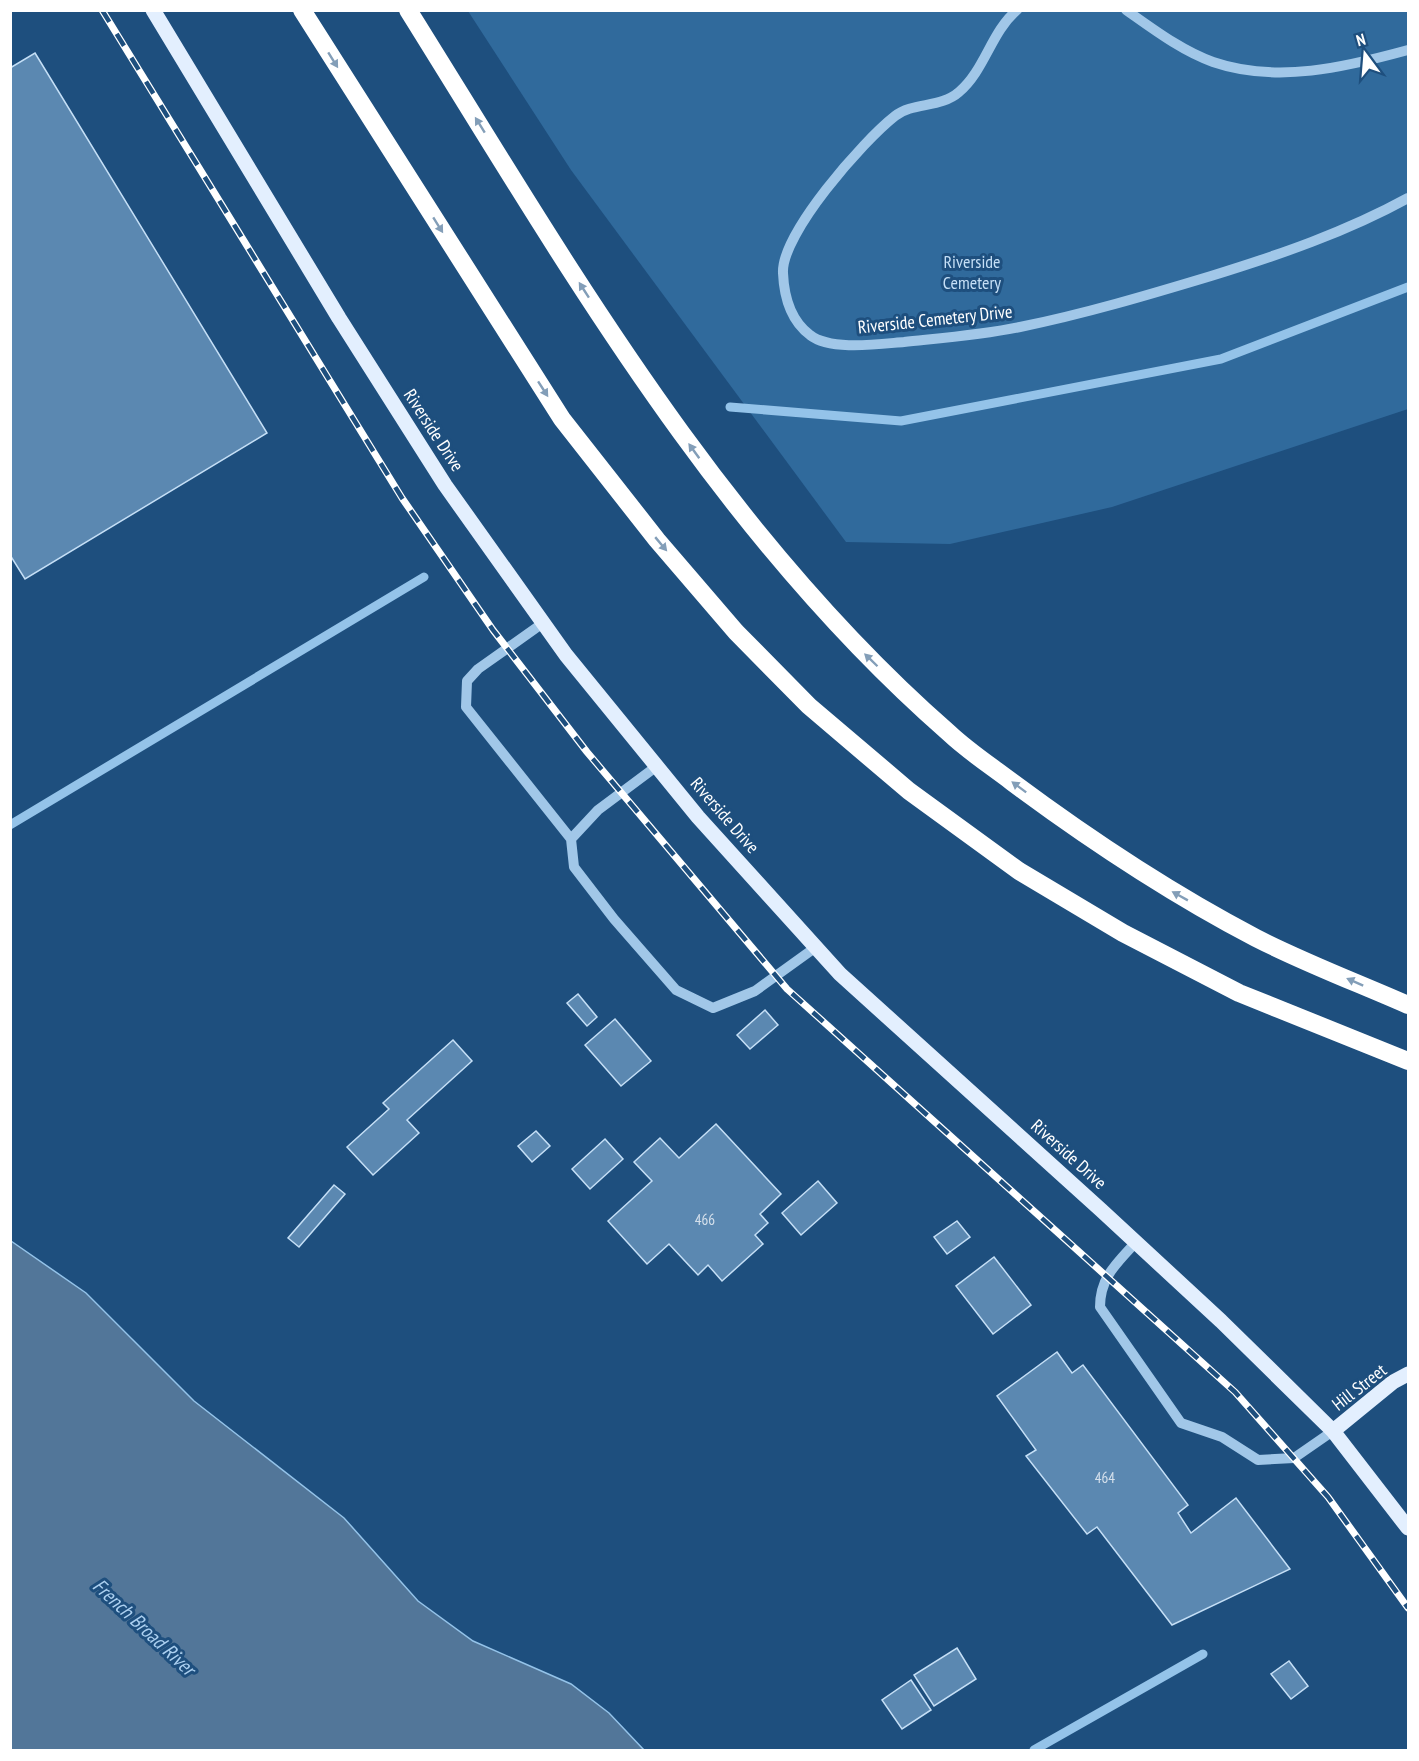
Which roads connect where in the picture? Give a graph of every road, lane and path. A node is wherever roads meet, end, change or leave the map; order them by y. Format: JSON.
{"nodes":[{"id":1,"x":153,"y":10,"type":"edge"},
{"id":2,"x":302,"y":10,"type":"edge"},
{"id":3,"x":408,"y":10,"type":"edge"},
{"id":4,"x":1017,"y":10,"type":"edge"},
{"id":5,"x":1126,"y":10,"type":"edge"},
{"id":6,"x":1408,"y":50,"type":"edge"},
{"id":7,"x":1408,"y":198,"type":"edge"},
{"id":8,"x":543,"y":623,"type":"junction"},
{"id":9,"x":657,"y":766,"type":"junction"},
{"id":10,"x":571,"y":839,"type":"junction"},
{"id":11,"x":816,"y":947,"type":"junction"},
{"id":12,"x":1408,"y":1005,"type":"edge"},
{"id":13,"x":1408,"y":1061,"type":"edge"},
{"id":14,"x":1136,"y":1242,"type":"junction"},
{"id":15,"x":1408,"y":1374,"type":"edge"},
{"id":16,"x":1333,"y":1431,"type":"junction"},
{"id":17,"x":1408,"y":1528,"type":"edge"}],
"edges":[{"from":1,"to":8,"type":"main road","name":"Riverside Drive"},
{"from":2,"to":13,"type":"highway","one_way":true},
{"from":12,"to":3,"type":"highway","one_way":true},
{"from":4,"to":7,"type":"lane","name":"Riverside Cemetery Drive"},
{"from":5,"to":6,"type":"lane"},
{"from":8,"to":9,"type":"main road","name":"Riverside Drive"},
{"from":8,"to":10,"type":"lane"},
{"from":9,"to":10,"type":"lane"},
{"from":9,"to":11,"type":"main road","name":"Riverside Drive"},
{"from":10,"to":11,"type":"lane"},
{"from":11,"to":14,"type":"main road","name":"Riverside Drive"},
{"from":14,"to":16,"type":"main road","name":"Riverside Drive"},
{"from":14,"to":16,"type":"lane"},
{"from":15,"to":16,"type":"main road","name":"Hill Street"},
{"from":16,"to":17,"type":"main road","name":"Riverside Drive"}]}
